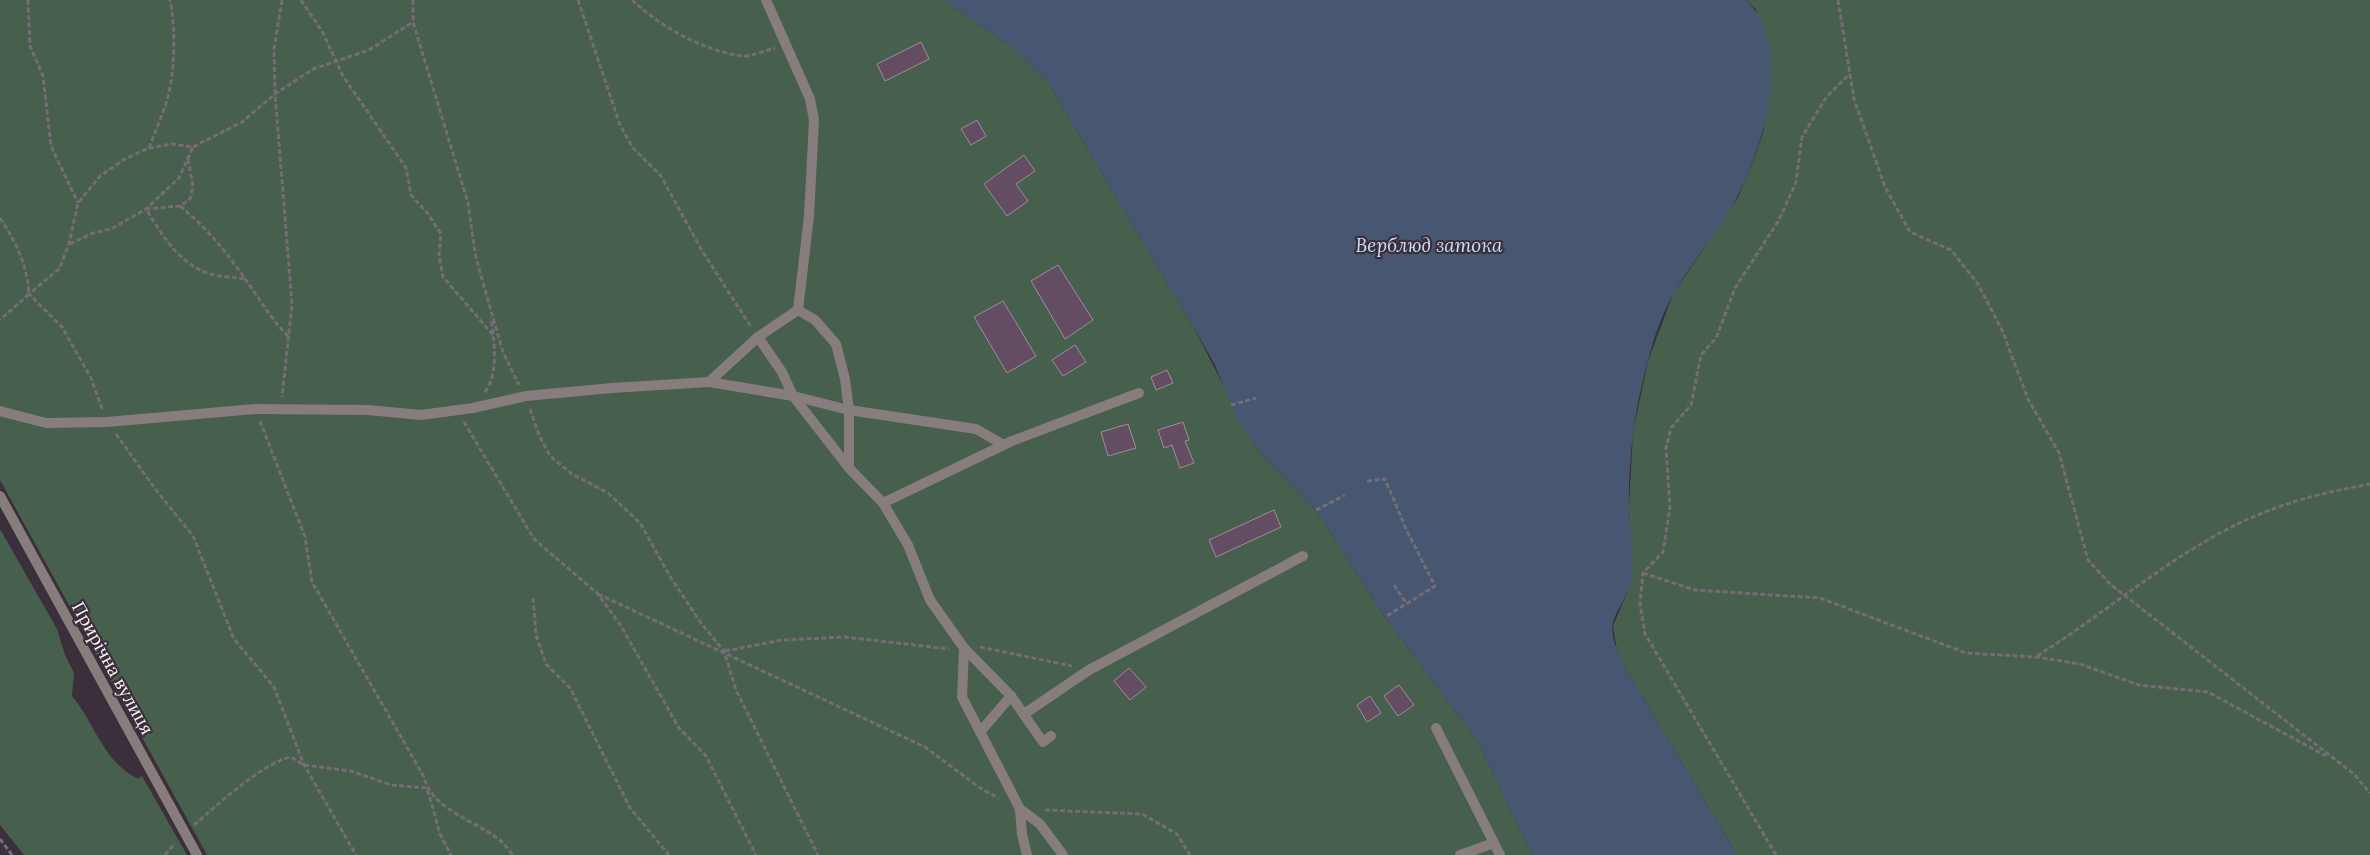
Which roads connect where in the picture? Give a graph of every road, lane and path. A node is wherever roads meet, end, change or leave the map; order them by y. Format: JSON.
{"nodes":[{"id":1,"x":28,"y":0,"type":"edge"},
{"id":2,"x":170,"y":0,"type":"edge"},
{"id":3,"x":282,"y":0,"type":"edge"},
{"id":4,"x":301,"y":0,"type":"edge"},
{"id":5,"x":413,"y":0,"type":"edge"},
{"id":6,"x":578,"y":0,"type":"edge"},
{"id":7,"x":632,"y":0,"type":"edge"},
{"id":8,"x":766,"y":0,"type":"edge"},
{"id":9,"x":1838,"y":0,"type":"edge"},
{"id":10,"x":413,"y":22,"type":"junction"},
{"id":11,"x":786,"y":45,"type":"junction"},
{"id":12,"x":334,"y":61,"type":"junction"},
{"id":13,"x":1850,"y":74,"type":"junction"},
{"id":14,"x":275,"y":94,"type":"junction"},
{"id":15,"x":193,"y":146,"type":"junction"},
{"id":16,"x":149,"y":148,"type":"junction"},
{"id":17,"x":188,"y":159,"type":"junction"},
{"id":18,"x":78,"y":203,"type":"junction"},
{"id":19,"x":180,"y":206,"type":"junction"},
{"id":20,"x":146,"y":209,"type":"junction"},
{"id":21,"x":0,"y":218,"type":"edge"},
{"id":22,"x":69,"y":244,"type":"junction"},
{"id":23,"x":245,"y":279,"type":"junction"},
{"id":24,"x":29,"y":294,"type":"junction"},
{"id":25,"x":490,"y":307,"type":"junction"},
{"id":26,"x":798,"y":310,"type":"junction"},
{"id":27,"x":0,"y":320,"type":"edge"},
{"id":28,"x":493,"y":335,"type":"junction"},
{"id":29,"x":289,"y":336,"type":"junction"},
{"id":30,"x":758,"y":337,"type":"junction"},
{"id":31,"x":709,"y":382,"type":"junction"},
{"id":32,"x":1139,"y":393,"type":"dead end"},
{"id":33,"x":526,"y":396,"type":"junction"},
{"id":34,"x":793,"y":396,"type":"junction"},
{"id":35,"x":1256,"y":398,"type":"dead end"},
{"id":36,"x":1232,"y":405,"type":"dead end"},
{"id":37,"x":473,"y":408,"type":"junction"},
{"id":38,"x":255,"y":409,"type":"junction"},
{"id":39,"x":281,"y":410,"type":"junction"},
{"id":40,"x":849,"y":410,"type":"junction"},
{"id":41,"x":0,"y":411,"type":"edge"},
{"id":42,"x":458,"y":411,"type":"junction"},
{"id":43,"x":107,"y":422,"type":"junction"},
{"id":44,"x":1004,"y":445,"type":"junction"},
{"id":45,"x":849,"y":468,"type":"junction"},
{"id":46,"x":1367,"y":480,"type":"dead end"},
{"id":47,"x":2370,"y":484,"type":"edge"},
{"id":48,"x":1345,"y":495,"type":"dead end"},
{"id":49,"x":0,"y":496,"type":"edge"},
{"id":50,"x":883,"y":503,"type":"junction"},
{"id":51,"x":1316,"y":510,"type":"dead end"},
{"id":52,"x":1303,"y":556,"type":"dead end"},
{"id":53,"x":1643,"y":573,"type":"junction"},
{"id":54,"x":1394,"y":585,"type":"dead end"},
{"id":55,"x":598,"y":594,"type":"junction"},
{"id":56,"x":2125,"y":596,"type":"junction"},
{"id":57,"x":533,"y":598,"type":"dead end"},
{"id":58,"x":1406,"y":603,"type":"junction"},
{"id":59,"x":1385,"y":617,"type":"dead end"},
{"id":60,"x":964,"y":648,"type":"junction"},
{"id":61,"x":724,"y":651,"type":"junction"},
{"id":62,"x":2036,"y":657,"type":"junction"},
{"id":63,"x":1089,"y":670,"type":"junction"},
{"id":64,"x":1011,"y":696,"type":"junction"},
{"id":65,"x":1024,"y":714,"type":"junction"},
{"id":66,"x":1436,"y":728,"type":"dead end"},
{"id":67,"x":980,"y":732,"type":"junction"},
{"id":68,"x":1051,"y":736,"type":"dead end"},
{"id":69,"x":2336,"y":761,"type":"junction"},
{"id":70,"x":304,"y":765,"type":"junction"},
{"id":71,"x":427,"y":788,"type":"junction"},
{"id":72,"x":2370,"y":793,"type":"edge"},
{"id":73,"x":1020,"y":809,"type":"junction"},
{"id":74,"x":184,"y":832,"type":"junction"},
{"id":75,"x":0,"y":839,"type":"edge"},
{"id":76,"x":1494,"y":843,"type":"junction"},
{"id":77,"x":12,"y":855,"type":"edge"},
{"id":78,"x":197,"y":855,"type":"edge"},
{"id":79,"x":356,"y":855,"type":"edge"},
{"id":80,"x":451,"y":855,"type":"edge"},
{"id":81,"x":513,"y":855,"type":"edge"},
{"id":82,"x":669,"y":855,"type":"edge"},
{"id":83,"x":756,"y":855,"type":"edge"},
{"id":84,"x":818,"y":855,"type":"edge"},
{"id":85,"x":1027,"y":855,"type":"edge"},
{"id":86,"x":1063,"y":855,"type":"edge"},
{"id":87,"x":1190,"y":855,"type":"edge"},
{"id":88,"x":1460,"y":855,"type":"edge"},
{"id":89,"x":1500,"y":855,"type":"edge"},
{"id":90,"x":1776,"y":855,"type":"edge"}],
"edges":[{"from":1,"to":18,"type":"path"},
{"from":2,"to":16,"type":"path"},
{"from":3,"to":14,"type":"path"},
{"from":4,"to":12,"type":"path"},
{"from":5,"to":10,"type":"path"},
{"from":6,"to":30,"type":"path"},
{"from":7,"to":11,"type":"path"},
{"from":8,"to":11,"type":"lane"},
{"from":9,"to":13,"type":"path"},
{"from":10,"to":12,"type":"path"},
{"from":10,"to":25,"type":"path"},
{"from":11,"to":26,"type":"lane"},
{"from":12,"to":14,"type":"path"},
{"from":12,"to":28,"type":"path"},
{"from":13,"to":53,"type":"path"},
{"from":13,"to":56,"type":"path"},
{"from":14,"to":15,"type":"path"},
{"from":14,"to":29,"type":"path"},
{"from":15,"to":16,"type":"path"},
{"from":15,"to":17,"type":"path"},
{"from":16,"to":18,"type":"path"},
{"from":17,"to":19,"type":"path"},
{"from":17,"to":20,"type":"path"},
{"from":18,"to":22,"type":"path"},
{"from":19,"to":20,"type":"path"},
{"from":19,"to":23,"type":"path"},
{"from":20,"to":22,"type":"path"},
{"from":20,"to":23,"type":"path"},
{"from":21,"to":24,"type":"path"},
{"from":22,"to":24,"type":"path"},
{"from":23,"to":29,"type":"path"},
{"from":24,"to":27,"type":"path"},
{"from":24,"to":43,"type":"path"},
{"from":25,"to":28,"type":"path"},
{"from":25,"to":33,"type":"path"},
{"from":26,"to":30,"type":"lane"},
{"from":26,"to":40,"type":"lane"},
{"from":28,"to":37,"type":"path"},
{"from":29,"to":39,"type":"path"},
{"from":30,"to":31,"type":"lane"},
{"from":30,"to":34,"type":"lane"},
{"from":31,"to":33,"type":"lane"},
{"from":31,"to":34,"type":"lane"},
{"from":32,"to":44,"type":"lane"},
{"from":33,"to":37,"type":"lane"},
{"from":33,"to":61,"type":"path"},
{"from":34,"to":40,"type":"lane"},
{"from":34,"to":45,"type":"lane"},
{"from":35,"to":36,"type":"path"},
{"from":37,"to":42,"type":"lane"},
{"from":38,"to":39,"type":"lane"},
{"from":38,"to":43,"type":"lane"},
{"from":38,"to":71,"type":"path"},
{"from":39,"to":42,"type":"lane"},
{"from":40,"to":44,"type":"lane"},
{"from":40,"to":45,"type":"lane"},
{"from":41,"to":43,"type":"lane"},
{"from":42,"to":55,"type":"path"},
{"from":43,"to":70,"type":"path"},
{"from":44,"to":50,"type":"lane"},
{"from":45,"to":50,"type":"lane"},
{"from":46,"to":58,"type":"path"},
{"from":47,"to":56,"type":"path"},
{"from":48,"to":51,"type":"path"},
{"from":49,"to":74,"type":"lane","name":"Прирічна вулиця"},
{"from":50,"to":60,"type":"lane"},
{"from":52,"to":63,"type":"lane"},
{"from":53,"to":62,"type":"path"},
{"from":53,"to":90,"type":"path"},
{"from":54,"to":58,"type":"path"},
{"from":55,"to":61,"type":"path"},
{"from":55,"to":83,"type":"path"},
{"from":56,"to":62,"type":"path"},
{"from":56,"to":69,"type":"path"},
{"from":57,"to":82,"type":"path"},
{"from":58,"to":59,"type":"path"},
{"from":60,"to":61,"type":"path"},
{"from":60,"to":63,"type":"path"},
{"from":60,"to":64,"type":"lane"},
{"from":60,"to":67,"type":"lane"},
{"from":61,"to":73,"type":"path"},
{"from":61,"to":84,"type":"path"},
{"from":62,"to":69,"type":"path"},
{"from":63,"to":65,"type":"lane"},
{"from":64,"to":65,"type":"lane"},
{"from":64,"to":67,"type":"lane"},
{"from":65,"to":68,"type":"lane"},
{"from":66,"to":76,"type":"lane"},
{"from":67,"to":73,"type":"lane"},
{"from":69,"to":72,"type":"path"},
{"from":70,"to":71,"type":"path"},
{"from":70,"to":74,"type":"path"},
{"from":70,"to":79,"type":"path"},
{"from":71,"to":80,"type":"path"},
{"from":71,"to":81,"type":"path"},
{"from":73,"to":85,"type":"lane"},
{"from":73,"to":86,"type":"lane"},
{"from":73,"to":87,"type":"path"},
{"from":74,"to":78,"type":"lane","name":"Прирічна вулиця"},
{"from":75,"to":77,"type":"path"},
{"from":76,"to":88,"type":"lane"},
{"from":76,"to":89,"type":"lane"}]}
